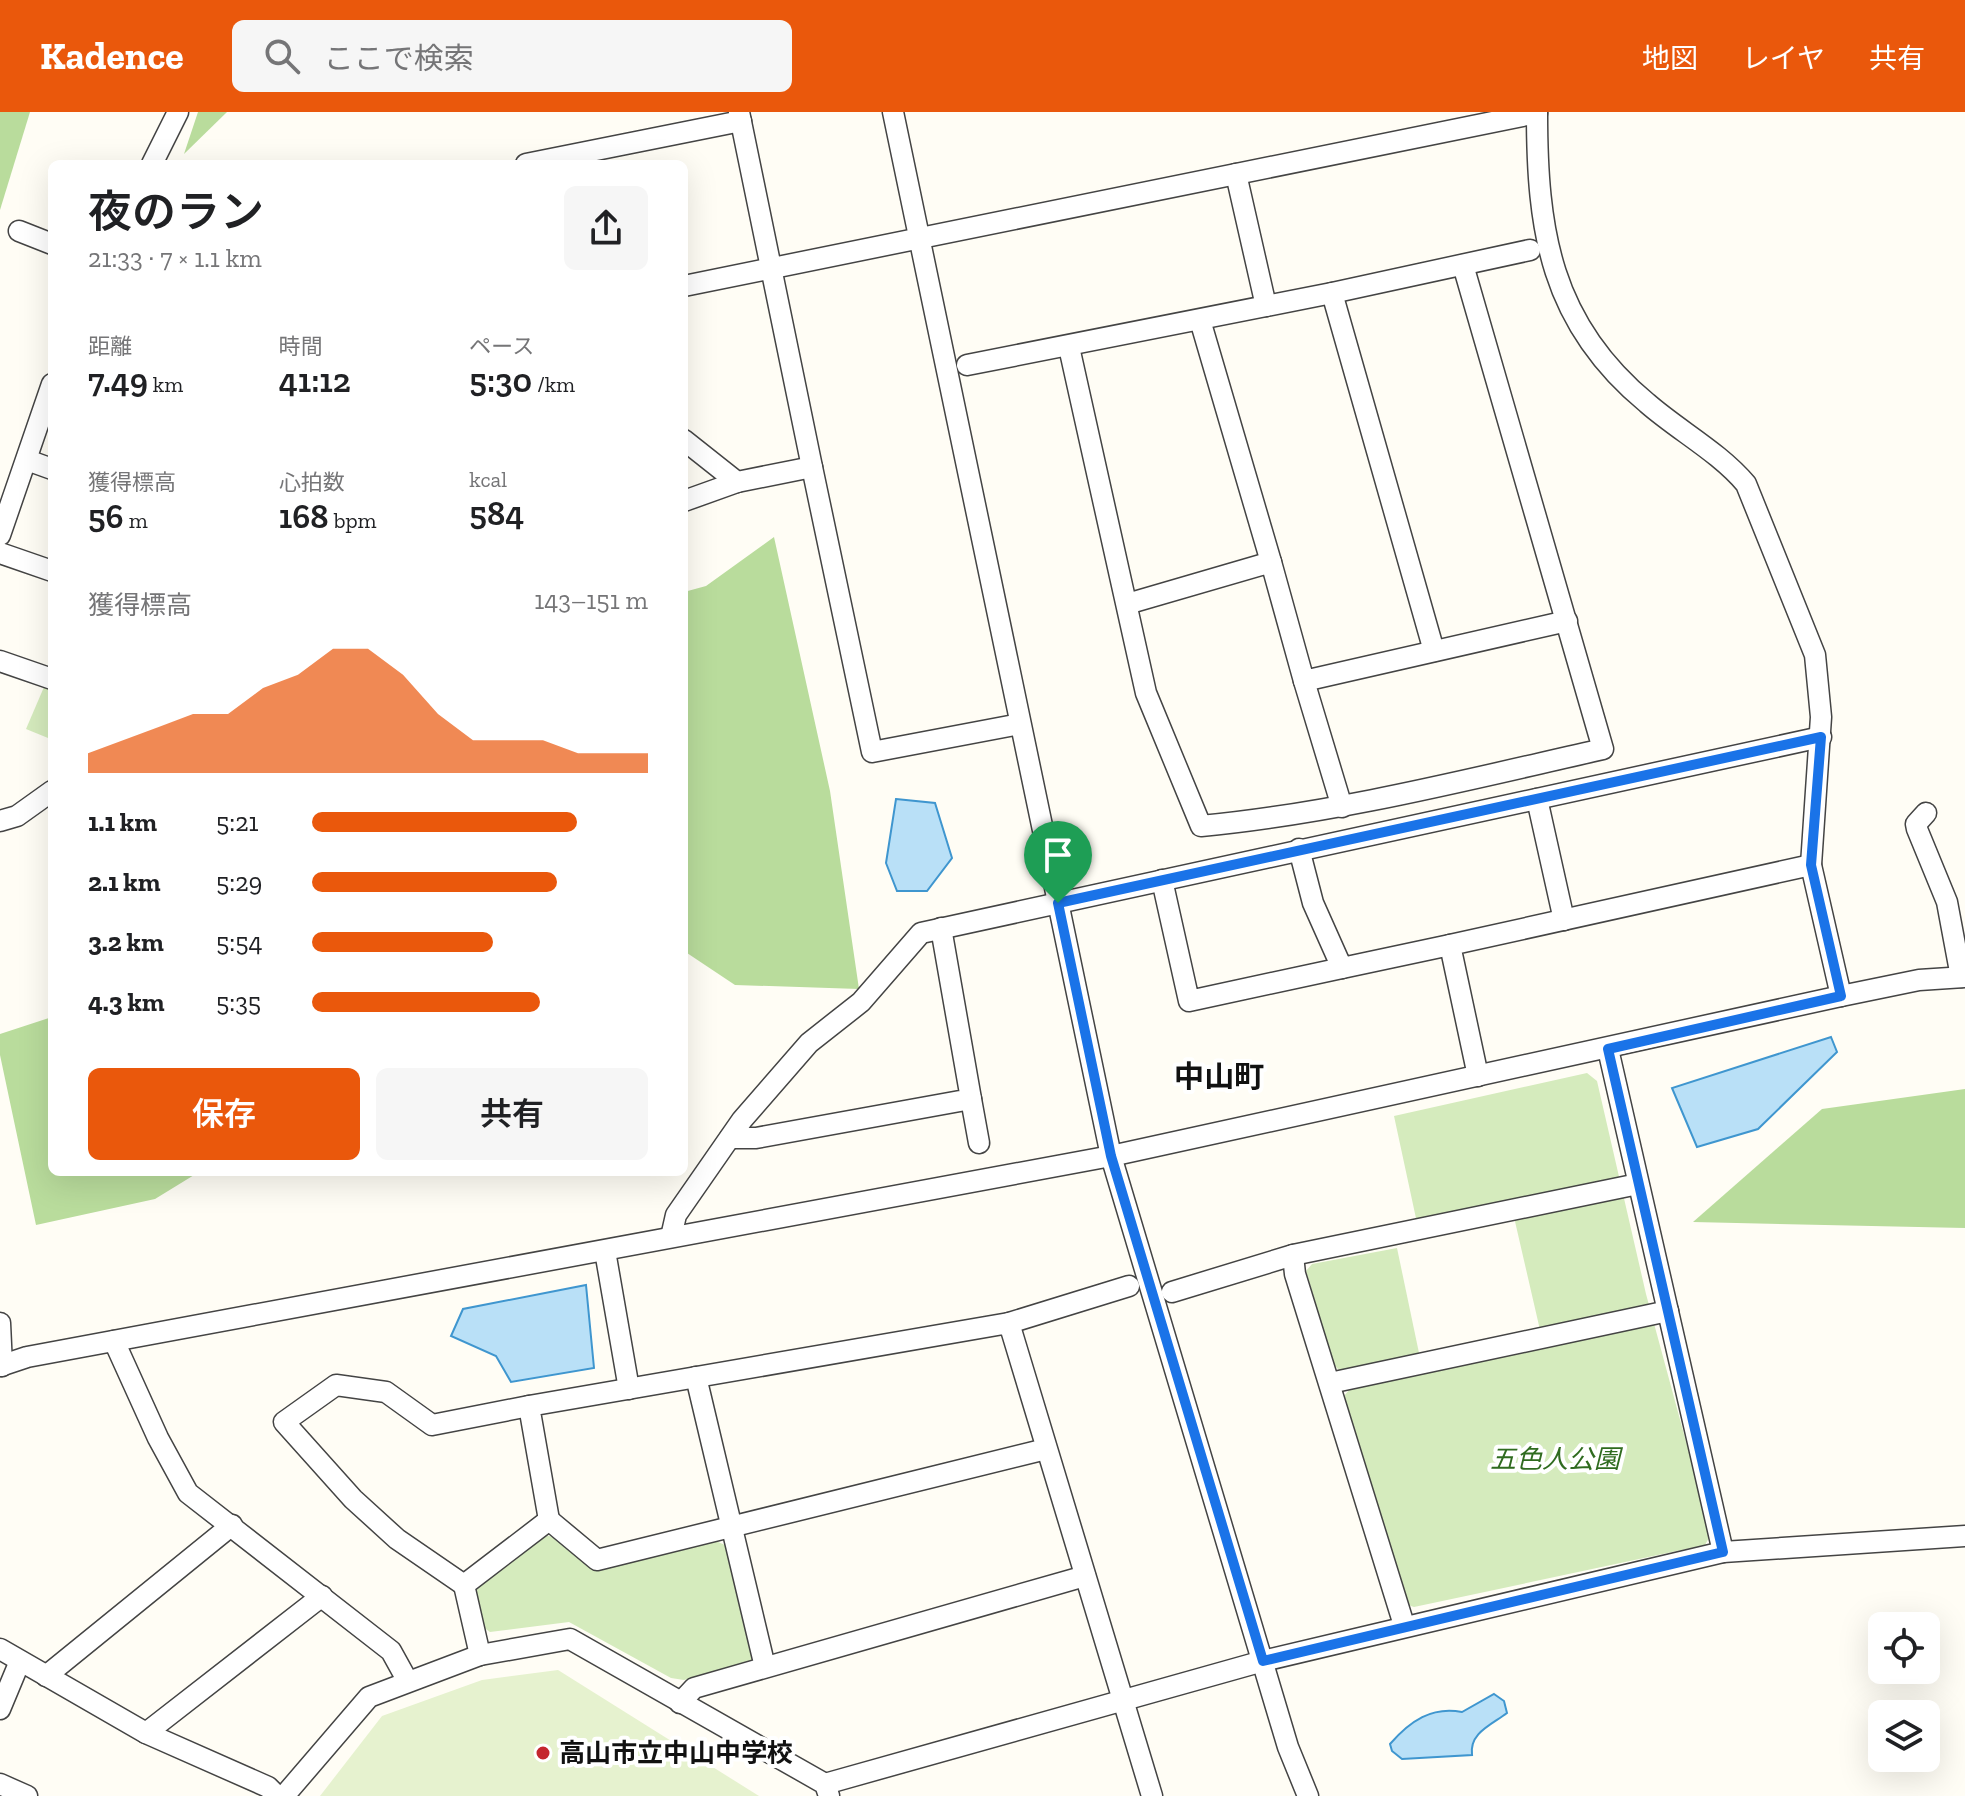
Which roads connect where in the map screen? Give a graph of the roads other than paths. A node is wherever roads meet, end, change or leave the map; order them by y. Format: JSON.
{"nodes":[{"id":1,"x":178,"y":112,"type":"edge"},
{"id":2,"x":893,"y":112,"type":"edge"},
{"id":3,"x":1537,"y":112,"type":"edge"},
{"id":4,"x":740,"y":117,"type":"edge"},
{"id":5,"x":154,"y":160,"type":"edge"},
{"id":6,"x":544,"y":160,"type":"edge"},
{"id":7,"x":1236,"y":174,"type":"junction"},
{"id":8,"x":19,"y":231,"type":"dead end"},
{"id":9,"x":920,"y":239,"type":"junction"},
{"id":10,"x":48,"y":242,"type":"edge"},
{"id":11,"x":1530,"y":250,"type":"dead end"},
{"id":12,"x":1463,"y":265,"type":"junction"},
{"id":13,"x":773,"y":269,"type":"junction"},
{"id":14,"x":688,"y":285,"type":"edge"},
{"id":15,"x":1332,"y":293,"type":"junction"},
{"id":16,"x":1266,"y":306,"type":"junction"},
{"id":17,"x":1200,"y":320,"type":"junction"},
{"id":18,"x":1069,"y":347,"type":"junction"},
{"id":19,"x":967,"y":365,"type":"dead end"},
{"id":20,"x":48,"y":396,"type":"edge"},
{"id":21,"x":688,"y":443,"type":"edge"},
{"id":22,"x":27,"y":460,"type":"junction"},
{"id":23,"x":812,"y":467,"type":"junction"},
{"id":24,"x":48,"y":468,"type":"edge"},
{"id":25,"x":737,"y":482,"type":"junction"},
{"id":26,"x":688,"y":500,"type":"edge"},
{"id":27,"x":0,"y":535,"type":"edge"},
{"id":28,"x":0,"y":553,"type":"edge"},
{"id":29,"x":1271,"y":562,"type":"junction"},
{"id":30,"x":48,"y":570,"type":"edge"},
{"id":31,"x":1127,"y":604,"type":"junction"},
{"id":32,"x":1567,"y":621,"type":"junction"},
{"id":33,"x":1434,"y":651,"type":"junction"},
{"id":34,"x":0,"y":661,"type":"edge"},
{"id":35,"x":48,"y":678,"type":"edge"},
{"id":36,"x":1304,"y":681,"type":"junction"},
{"id":37,"x":1020,"y":724,"type":"junction"},
{"id":38,"x":1821,"y":737,"type":"junction"},
{"id":39,"x":48,"y":794,"type":"edge"},
{"id":40,"x":1537,"y":799,"type":"junction"},
{"id":41,"x":1342,"y":807,"type":"junction"},
{"id":42,"x":1926,"y":813,"type":"dead end"},
{"id":43,"x":0,"y":821,"type":"edge"},
{"id":44,"x":1299,"y":849,"type":"junction"},
{"id":45,"x":1811,"y":865,"type":"junction"},
{"id":46,"x":1162,"y":880,"type":"junction"},
{"id":47,"x":1058,"y":903,"type":"junction"},
{"id":48,"x":1564,"y":920,"type":"junction"},
{"id":49,"x":941,"y":928,"type":"junction"},
{"id":50,"x":1450,"y":945,"type":"junction"},
{"id":51,"x":1342,"y":968,"type":"junction"},
{"id":52,"x":1963,"y":977,"type":"edge"},
{"id":53,"x":1841,"y":996,"type":"junction"},
{"id":54,"x":1608,"y":1049,"type":"junction"},
{"id":55,"x":1478,"y":1076,"type":"junction"},
{"id":56,"x":971,"y":1099,"type":"junction"},
{"id":57,"x":730,"y":1138,"type":"junction"},
{"id":58,"x":979,"y":1143,"type":"dead end"},
{"id":59,"x":1111,"y":1156,"type":"junction"},
{"id":60,"x":1638,"y":1184,"type":"junction"},
{"id":61,"x":671,"y":1237,"type":"junction"},
{"id":62,"x":605,"y":1251,"type":"junction"},
{"id":63,"x":1293,"y":1255,"type":"junction"},
{"id":64,"x":1129,"y":1286,"type":"dead end"},
{"id":65,"x":1172,"y":1292,"type":"dead end"},
{"id":66,"x":1668,"y":1311,"type":"junction"},
{"id":67,"x":0,"y":1323,"type":"edge"},
{"id":68,"x":1009,"y":1323,"type":"junction"},
{"id":69,"x":114,"y":1341,"type":"junction"},
{"id":70,"x":1,"y":1366,"type":"edge"},
{"id":71,"x":696,"y":1377,"type":"junction"},
{"id":72,"x":1330,"y":1383,"type":"junction"},
{"id":73,"x":629,"y":1389,"type":"junction"},
{"id":74,"x":529,"y":1406,"type":"junction"},
{"id":75,"x":1046,"y":1449,"type":"junction"},
{"id":76,"x":549,"y":1520,"type":"junction"},
{"id":77,"x":232,"y":1525,"type":"junction"},
{"id":78,"x":731,"y":1529,"type":"junction"},
{"id":79,"x":1965,"y":1536,"type":"edge"},
{"id":80,"x":1723,"y":1552,"type":"junction"},
{"id":81,"x":1085,"y":1576,"type":"junction"},
{"id":82,"x":464,"y":1585,"type":"junction"},
{"id":83,"x":322,"y":1596,"type":"junction"},
{"id":84,"x":1404,"y":1625,"type":"junction"},
{"id":85,"x":0,"y":1649,"type":"edge"},
{"id":86,"x":480,"y":1655,"type":"junction"},
{"id":87,"x":20,"y":1661,"type":"junction"},
{"id":88,"x":1263,"y":1661,"type":"junction"},
{"id":89,"x":765,"y":1667,"type":"junction"},
{"id":90,"x":46,"y":1676,"type":"junction"},
{"id":91,"x":407,"y":1680,"type":"junction"},
{"id":92,"x":1123,"y":1700,"type":"junction"},
{"id":93,"x":680,"y":1703,"type":"junction"},
{"id":94,"x":0,"y":1709,"type":"edge"},
{"id":95,"x":146,"y":1733,"type":"junction"},
{"id":96,"x":0,"y":1784,"type":"edge"},
{"id":97,"x":827,"y":1790,"type":"edge"},
{"id":98,"x":27,"y":1796,"type":"edge"},
{"id":99,"x":277,"y":1796,"type":"edge"},
{"id":100,"x":284,"y":1796,"type":"edge"},
{"id":101,"x":1152,"y":1796,"type":"edge"},
{"id":102,"x":1308,"y":1796,"type":"edge"}],
"edges":[{"from":1,"to":5,"type":"street"},
{"from":2,"to":9,"type":"street"},
{"from":3,"to":7,"type":"street"},
{"from":3,"to":38,"type":"street"},
{"from":4,"to":6,"type":"street"},
{"from":4,"to":13,"type":"street"},
{"from":7,"to":9,"type":"street"},
{"from":7,"to":16,"type":"street"},
{"from":8,"to":10,"type":"street"},
{"from":9,"to":13,"type":"street"},
{"from":9,"to":37,"type":"street"},
{"from":11,"to":12,"type":"street"},
{"from":12,"to":15,"type":"street"},
{"from":12,"to":32,"type":"street"},
{"from":13,"to":14,"type":"street"},
{"from":13,"to":23,"type":"street"},
{"from":15,"to":16,"type":"street"},
{"from":15,"to":33,"type":"street"},
{"from":16,"to":17,"type":"street"},
{"from":17,"to":18,"type":"street"},
{"from":17,"to":29,"type":"street"},
{"from":18,"to":19,"type":"street"},
{"from":18,"to":31,"type":"street"},
{"from":20,"to":22,"type":"street"},
{"from":21,"to":25,"type":"street"},
{"from":22,"to":24,"type":"street"},
{"from":22,"to":27,"type":"street"},
{"from":23,"to":25,"type":"street"},
{"from":23,"to":37,"type":"street"},
{"from":25,"to":26,"type":"street"},
{"from":28,"to":30,"type":"street"},
{"from":29,"to":31,"type":"street"},
{"from":29,"to":36,"type":"street"},
{"from":31,"to":41,"type":"street"},
{"from":32,"to":33,"type":"street"},
{"from":32,"to":41,"type":"street"},
{"from":33,"to":36,"type":"street"},
{"from":34,"to":35,"type":"street"},
{"from":36,"to":41,"type":"street"},
{"from":37,"to":47,"type":"street"},
{"from":38,"to":40,"type":"street"},
{"from":38,"to":45,"type":"street"},
{"from":39,"to":43,"type":"street"},
{"from":40,"to":44,"type":"street"},
{"from":40,"to":48,"type":"street"},
{"from":42,"to":52,"type":"street"},
{"from":44,"to":46,"type":"street"},
{"from":44,"to":51,"type":"street"},
{"from":45,"to":48,"type":"street"},
{"from":45,"to":53,"type":"street"},
{"from":46,"to":47,"type":"street"},
{"from":46,"to":51,"type":"street"},
{"from":47,"to":49,"type":"street"},
{"from":47,"to":59,"type":"street"},
{"from":48,"to":50,"type":"street"},
{"from":49,"to":56,"type":"street"},
{"from":49,"to":57,"type":"street"},
{"from":50,"to":51,"type":"street"},
{"from":50,"to":55,"type":"street"},
{"from":52,"to":53,"type":"street"},
{"from":53,"to":54,"type":"street"},
{"from":54,"to":55,"type":"street"},
{"from":54,"to":60,"type":"street"},
{"from":55,"to":59,"type":"street"},
{"from":56,"to":57,"type":"street"},
{"from":56,"to":58,"type":"street"},
{"from":57,"to":61,"type":"street"},
{"from":59,"to":61,"type":"street"},
{"from":59,"to":88,"type":"street"},
{"from":60,"to":63,"type":"street"},
{"from":60,"to":66,"type":"street"},
{"from":61,"to":62,"type":"street"},
{"from":62,"to":69,"type":"street"},
{"from":62,"to":73,"type":"street"},
{"from":63,"to":65,"type":"street"},
{"from":63,"to":72,"type":"street"},
{"from":64,"to":68,"type":"street"},
{"from":66,"to":72,"type":"street"},
{"from":66,"to":80,"type":"street"},
{"from":67,"to":70,"type":"street"},
{"from":68,"to":71,"type":"street"},
{"from":68,"to":75,"type":"street"},
{"from":69,"to":70,"type":"street"},
{"from":69,"to":77,"type":"street"},
{"from":71,"to":73,"type":"street"},
{"from":71,"to":78,"type":"street"},
{"from":72,"to":84,"type":"street"},
{"from":73,"to":74,"type":"street"},
{"from":74,"to":76,"type":"street"},
{"from":74,"to":82,"type":"street"},
{"from":75,"to":78,"type":"street"},
{"from":75,"to":81,"type":"street"},
{"from":76,"to":78,"type":"street"},
{"from":76,"to":82,"type":"street"},
{"from":77,"to":83,"type":"street"},
{"from":77,"to":90,"type":"street"},
{"from":78,"to":89,"type":"street"},
{"from":79,"to":80,"type":"street"},
{"from":80,"to":84,"type":"street"},
{"from":81,"to":89,"type":"street"},
{"from":81,"to":92,"type":"street"},
{"from":82,"to":86,"type":"street"},
{"from":83,"to":91,"type":"street"},
{"from":83,"to":95,"type":"street"},
{"from":84,"to":88,"type":"street"},
{"from":85,"to":87,"type":"street"},
{"from":86,"to":91,"type":"street"},
{"from":86,"to":93,"type":"street"},
{"from":87,"to":90,"type":"street"},
{"from":87,"to":94,"type":"street"},
{"from":88,"to":92,"type":"street"},
{"from":88,"to":102,"type":"street"},
{"from":89,"to":93,"type":"street"},
{"from":90,"to":95,"type":"street"},
{"from":91,"to":100,"type":"street"},
{"from":92,"to":97,"type":"street"},
{"from":92,"to":101,"type":"street"},
{"from":93,"to":97,"type":"street"},
{"from":95,"to":99,"type":"street"},
{"from":96,"to":98,"type":"street"}]}
